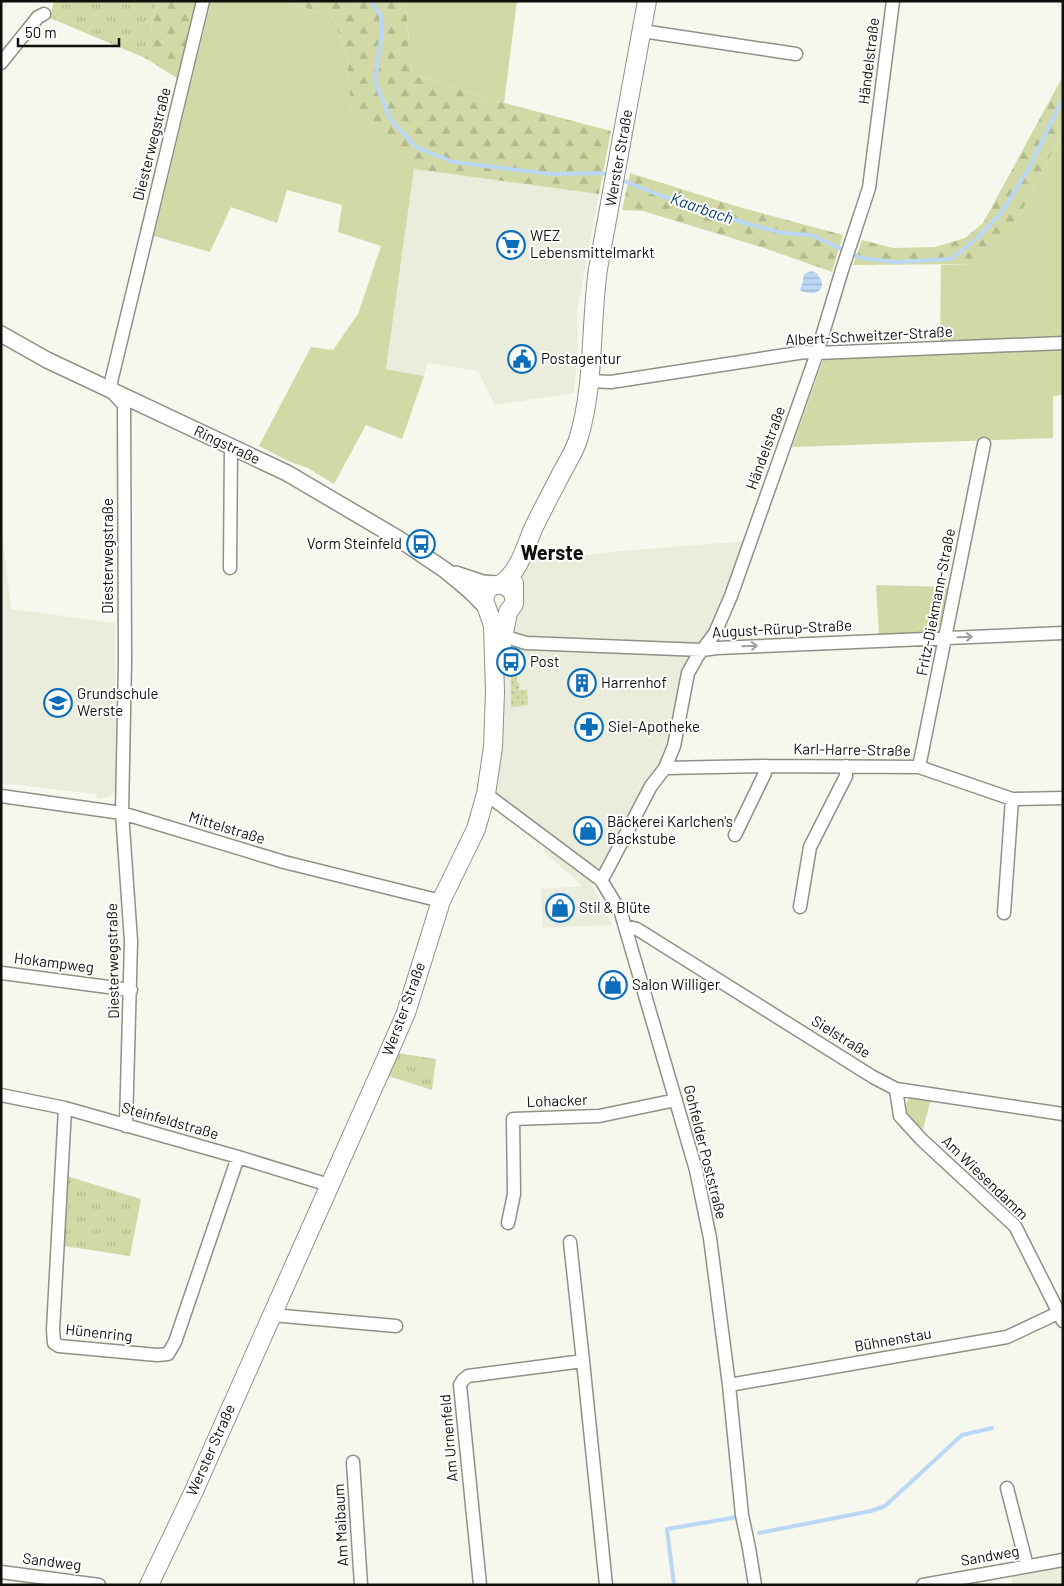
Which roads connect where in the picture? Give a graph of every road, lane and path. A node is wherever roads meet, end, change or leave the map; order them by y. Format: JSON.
{"nodes":[{"id":1,"x":203,"y":1,"type":"edge"},
{"id":2,"x":647,"y":1,"type":"edge"},
{"id":3,"x":893,"y":1,"type":"edge"},
{"id":4,"x":44,"y":14,"type":"dead end"},
{"id":5,"x":642,"y":31,"type":"junction"},
{"id":6,"x":796,"y":54,"type":"dead end"},
{"id":7,"x":1,"y":63,"type":"edge"},
{"id":8,"x":1,"y":334,"type":"edge"},
{"id":9,"x":1063,"y":343,"type":"edge"},
{"id":10,"x":817,"y":353,"type":"junction"},
{"id":11,"x":589,"y":382,"type":"junction"},
{"id":12,"x":112,"y":392,"type":"junction"},
{"id":13,"x":984,"y":444,"type":"dead end"},
{"id":14,"x":231,"y":447,"type":"junction"},
{"id":15,"x":230,"y":568,"type":"dead end"},
{"id":16,"x":445,"y":570,"type":"junction"},
{"id":17,"x":504,"y":587,"type":"junction"},
{"id":18,"x":486,"y":608,"type":"junction"},
{"id":19,"x":508,"y":612,"type":"junction"},
{"id":20,"x":1063,"y":633,"type":"edge"},
{"id":21,"x":503,"y":636,"type":"junction"},
{"id":22,"x":946,"y":638,"type":"junction"},
{"id":23,"x":702,"y":650,"type":"junction"},
{"id":24,"x":495,"y":692,"type":"junction"},
{"id":25,"x":766,"y":766,"type":"junction"},
{"id":26,"x":846,"y":766,"type":"junction"},
{"id":27,"x":919,"y":767,"type":"junction"},
{"id":28,"x":665,"y":768,"type":"junction"},
{"id":29,"x":486,"y":794,"type":"junction"},
{"id":30,"x":1,"y":796,"type":"edge"},
{"id":31,"x":1063,"y":798,"type":"edge"},
{"id":32,"x":1012,"y":799,"type":"junction"},
{"id":33,"x":122,"y":813,"type":"junction"},
{"id":34,"x":735,"y":835,"type":"dead end"},
{"id":35,"x":601,"y":880,"type":"junction"},
{"id":36,"x":441,"y":901,"type":"junction"},
{"id":37,"x":800,"y":907,"type":"dead end"},
{"id":38,"x":1004,"y":913,"type":"dead end"},
{"id":39,"x":625,"y":926,"type":"junction"},
{"id":40,"x":2,"y":973,"type":"edge"},
{"id":41,"x":131,"y":990,"type":"junction"},
{"id":42,"x":896,"y":1089,"type":"junction"},
{"id":43,"x":1,"y":1095,"type":"edge"},
{"id":44,"x":676,"y":1100,"type":"junction"},
{"id":45,"x":65,"y":1108,"type":"junction"},
{"id":46,"x":1063,"y":1114,"type":"edge"},
{"id":47,"x":126,"y":1126,"type":"junction"},
{"id":48,"x":238,"y":1157,"type":"junction"},
{"id":49,"x":329,"y":1185,"type":"junction"},
{"id":50,"x":508,"y":1223,"type":"dead end"},
{"id":51,"x":570,"y":1242,"type":"dead end"},
{"id":52,"x":272,"y":1315,"type":"junction"},
{"id":53,"x":1060,"y":1317,"type":"edge"},
{"id":54,"x":396,"y":1326,"type":"dead end"},
{"id":55,"x":583,"y":1361,"type":"junction"},
{"id":56,"x":729,"y":1385,"type":"junction"},
{"id":57,"x":353,"y":1462,"type":"dead end"},
{"id":58,"x":1007,"y":1488,"type":"dead end"},
{"id":59,"x":1063,"y":1560,"type":"edge"},
{"id":60,"x":1027,"y":1566,"type":"junction"},
{"id":61,"x":1,"y":1572,"type":"edge"},
{"id":62,"x":100,"y":1585,"type":"edge"},
{"id":63,"x":148,"y":1585,"type":"edge"},
{"id":64,"x":361,"y":1585,"type":"edge"},
{"id":65,"x":480,"y":1585,"type":"edge"},
{"id":66,"x":606,"y":1585,"type":"edge"},
{"id":67,"x":755,"y":1585,"type":"edge"},
{"id":68,"x":923,"y":1585,"type":"edge"}],
"edges":[{"from":1,"to":12,"type":"street","name":"Diesterwegstraße"},
{"from":2,"to":5,"type":"main road","name":"Werster Straße"},
{"from":3,"to":10,"type":"street","name":"Händelstraße"},
{"from":4,"to":7,"type":"street"},
{"from":5,"to":6,"type":"street"},
{"from":5,"to":11,"type":"main road","name":"Werster Straße"},
{"from":8,"to":12,"type":"street","name":"Ringstraße"},
{"from":9,"to":10,"type":"street","name":"Albert-Schweitzer-Straße"},
{"from":10,"to":11,"type":"street","name":"Albert-Schweitzer-Straße"},
{"from":10,"to":23,"type":"street","name":"Händelstraße"},
{"from":11,"to":17,"type":"main road","name":"Werster Straße"},
{"from":12,"to":14,"type":"street","name":"Ringstraße"},
{"from":12,"to":33,"type":"street","name":"Diesterwegstraße"},
{"from":13,"to":22,"type":"street","name":"Fritz-Diekmann-Straße"},
{"from":14,"to":15,"type":"street"},
{"from":14,"to":16,"type":"street","name":"Ringstraße"},
{"from":16,"to":17,"type":"street","name":"Ringstraße"},
{"from":16,"to":18,"type":"street","name":"Ringstraße"},
{"from":17,"to":18,"type":"main road","name":"Werster Straße"},
{"from":17,"to":19,"type":"main road","name":"Werster Straße"},
{"from":18,"to":19,"type":"main road"},
{"from":18,"to":24,"type":"main road","name":"Werster Straße"},
{"from":19,"to":21,"type":"main road","name":"Werster Straße"},
{"from":22,"to":20,"type":"street","name":"August-Rürup-Straße","one_way":true},
{"from":21,"to":23,"type":"street","name":"August-Rürup-Straße"},
{"from":21,"to":24,"type":"main road","name":"Werster Straße"},
{"from":23,"to":22,"type":"street","name":"August-Rürup-Straße","one_way":true},
{"from":22,"to":27,"type":"street","name":"Fritz-Diekmann-Straße"},
{"from":23,"to":28,"type":"street","name":"Händelstraße"},
{"from":24,"to":29,"type":"main road","name":"Werster Straße"},
{"from":25,"to":26,"type":"street","name":"Karl-Harre-Straße"},
{"from":25,"to":28,"type":"street","name":"Karl-Harre-Straße"},
{"from":25,"to":34,"type":"street"},
{"from":26,"to":27,"type":"street","name":"Karl-Harre-Straße"},
{"from":26,"to":37,"type":"street"},
{"from":27,"to":32,"type":"street","name":"Karl-Harre-Straße"},
{"from":28,"to":35,"type":"street","name":"Händelstraße"},
{"from":29,"to":35,"type":"street","name":"Gohfelder Poststraße"},
{"from":29,"to":36,"type":"main road","name":"Werster Straße"},
{"from":30,"to":33,"type":"street","name":"Mittelstraße"},
{"from":31,"to":32,"type":"street","name":"Karl-Harre-Straße"},
{"from":32,"to":38,"type":"street"},
{"from":33,"to":36,"type":"street","name":"Mittelstraße"},
{"from":33,"to":41,"type":"street","name":"Diesterwegstraße"},
{"from":35,"to":39,"type":"street","name":"Gohfelder Poststraße"},
{"from":36,"to":49,"type":"main road","name":"Werster Straße"},
{"from":39,"to":42,"type":"street","name":"Sielstraße"},
{"from":39,"to":44,"type":"street","name":"Gohfelder Poststraße"},
{"from":40,"to":41,"type":"street","name":"Hokampweg"},
{"from":41,"to":47,"type":"street","name":"Diesterwegstraße"},
{"from":42,"to":46,"type":"street","name":"Sielstraße"},
{"from":42,"to":53,"type":"street","name":"Am Wiesendamm"},
{"from":43,"to":45,"type":"street","name":"Steinfeldstraße"},
{"from":44,"to":50,"type":"street","name":"Lohacker"},
{"from":44,"to":56,"type":"street","name":"Gohfelder Poststraße"},
{"from":45,"to":47,"type":"street","name":"Steinfeldstraße"},
{"from":45,"to":48,"type":"street","name":"Hünenring"},
{"from":47,"to":48,"type":"street","name":"Steinfeldstraße"},
{"from":48,"to":49,"type":"street","name":"Steinfeldstraße"},
{"from":49,"to":52,"type":"main road","name":"Werster Straße"},
{"from":51,"to":55,"type":"street"},
{"from":52,"to":54,"type":"street"},
{"from":52,"to":63,"type":"main road","name":"Werster Straße"},
{"from":53,"to":56,"type":"street","name":"Bühnenstau"},
{"from":55,"to":65,"type":"street","name":"Am Urnenfeld"},
{"from":55,"to":66,"type":"street"},
{"from":56,"to":67,"type":"street","name":"Gohfelder Poststraße"},
{"from":57,"to":64,"type":"street","name":"Am Maibaum"},
{"from":58,"to":60,"type":"street"},
{"from":59,"to":60,"type":"street","name":"Sandweg"},
{"from":60,"to":68,"type":"street","name":"Sandweg"},
{"from":61,"to":62,"type":"street","name":"Sandweg"}]}
